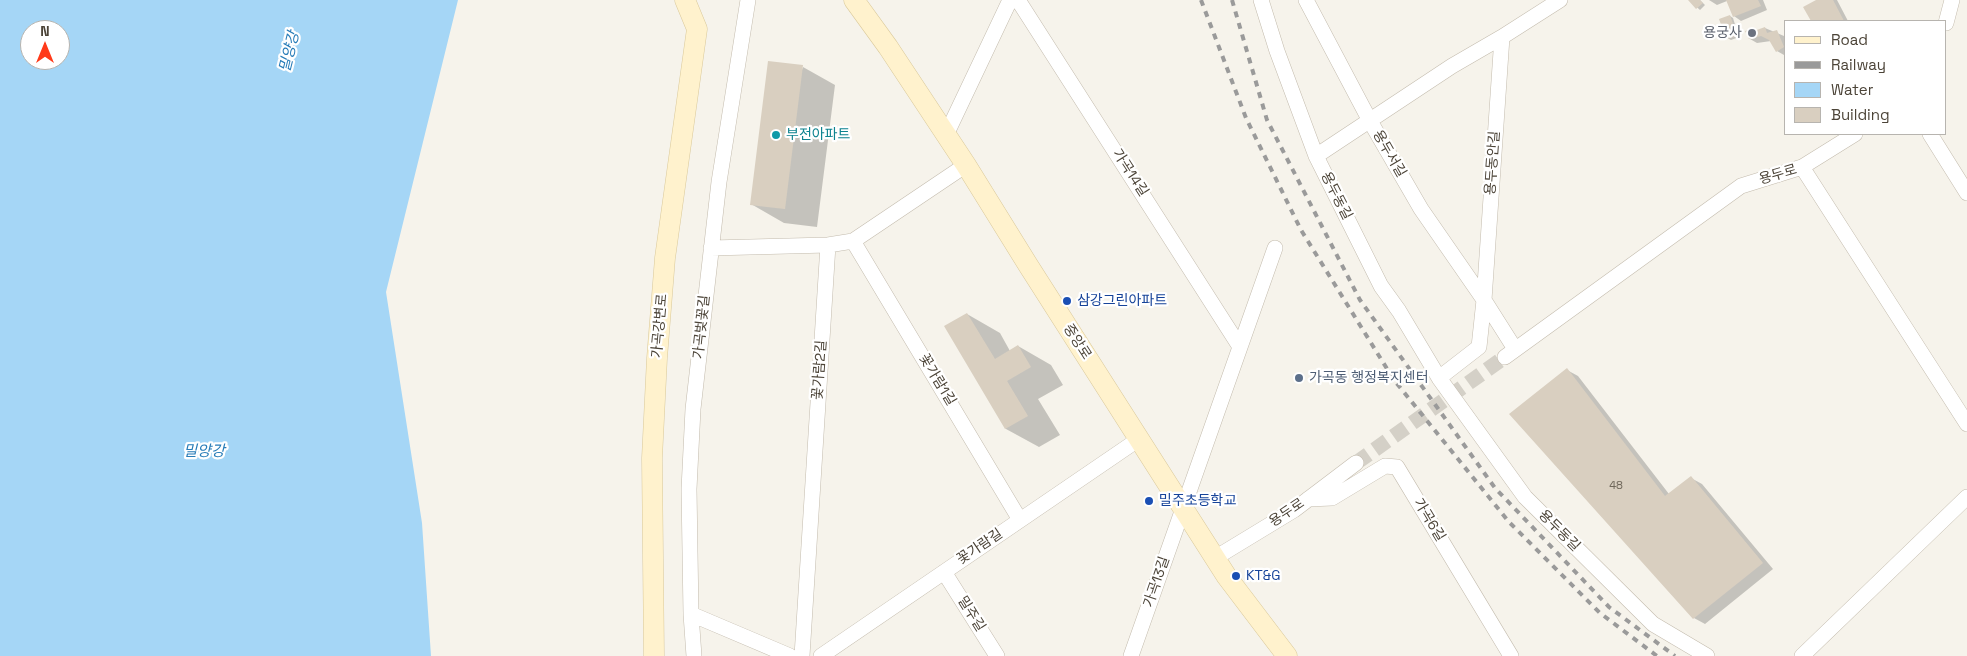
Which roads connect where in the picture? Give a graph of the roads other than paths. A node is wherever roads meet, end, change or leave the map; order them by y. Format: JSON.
{"nodes":[{"id":1,"x":685,"y":0,"type":"edge"},
{"id":2,"x":701,"y":0,"type":"edge"},
{"id":3,"x":748,"y":0,"type":"edge"},
{"id":4,"x":854,"y":0,"type":"edge"},
{"id":5,"x":1010,"y":0,"type":"edge"},
{"id":6,"x":1018,"y":0,"type":"edge"},
{"id":7,"x":1261,"y":0,"type":"edge"},
{"id":8,"x":1306,"y":0,"type":"edge"},
{"id":9,"x":1560,"y":0,"type":"edge"},
{"id":10,"x":1952,"y":0,"type":"edge"},
{"id":11,"x":1947,"y":20,"type":"edge"},
{"id":12,"x":697,"y":29,"type":"junction"},
{"id":13,"x":1502,"y":37,"type":"junction"},
{"id":14,"x":1370,"y":121,"type":"junction"},
{"id":15,"x":946,"y":134,"type":"junction"},
{"id":16,"x":1853,"y":135,"type":"edge"},
{"id":17,"x":1931,"y":135,"type":"edge"},
{"id":18,"x":1316,"y":156,"type":"junction"},
{"id":19,"x":966,"y":165,"type":"junction"},
{"id":20,"x":1802,"y":167,"type":"junction"},
{"id":21,"x":1967,"y":193,"type":"edge"},
{"id":22,"x":853,"y":241,"type":"junction"},
{"id":23,"x":828,"y":245,"type":"junction"},
{"id":24,"x":711,"y":248,"type":"junction"},
{"id":25,"x":1275,"y":248,"type":"dead end"},
{"id":26,"x":1484,"y":300,"type":"junction"},
{"id":27,"x":1240,"y":346,"type":"junction"},
{"id":28,"x":1439,"y":378,"type":"junction"},
{"id":29,"x":1967,"y":424,"type":"edge"},
{"id":30,"x":1139,"y":439,"type":"junction"},
{"id":31,"x":1356,"y":463,"type":"tunnel mouth"},
{"id":32,"x":1967,"y":497,"type":"edge"},
{"id":33,"x":1308,"y":499,"type":"junction"},
{"id":34,"x":1183,"y":507,"type":"junction"},
{"id":35,"x":1020,"y":520,"type":"junction"},
{"id":36,"x":1215,"y":558,"type":"junction"},
{"id":37,"x":944,"y":572,"type":"junction"},
{"id":38,"x":691,"y":614,"type":"junction"},
{"id":39,"x":654,"y":656,"type":"edge"},
{"id":40,"x":694,"y":656,"type":"edge"},
{"id":41,"x":790,"y":656,"type":"edge"},
{"id":42,"x":802,"y":656,"type":"edge"},
{"id":43,"x":820,"y":656,"type":"edge"},
{"id":44,"x":997,"y":656,"type":"edge"},
{"id":45,"x":1131,"y":656,"type":"edge"},
{"id":46,"x":1287,"y":656,"type":"edge"},
{"id":47,"x":1511,"y":656,"type":"edge"},
{"id":48,"x":1707,"y":656,"type":"edge"},
{"id":49,"x":1802,"y":656,"type":"edge"}],
"edges":[{"from":1,"to":12,"type":"main road"},
{"from":2,"to":12,"type":"main road","name":"가곡강변로"},
{"from":3,"to":24,"type":"street","name":"가곡벚꽃길"},
{"from":4,"to":15,"type":"main road","name":"중앙로"},
{"from":5,"to":15,"type":"street"},
{"from":6,"to":27,"type":"street","name":"가곡14길"},
{"from":7,"to":18,"type":"street","name":"용두동길"},
{"from":8,"to":14,"type":"street","name":"용두서길"},
{"from":9,"to":13,"type":"street"},
{"from":10,"to":11,"type":"street"},
{"from":12,"to":39,"type":"main road","name":"가곡강변로"},
{"from":13,"to":14,"type":"street"},
{"from":13,"to":26,"type":"street","name":"용두동안길"},
{"from":14,"to":18,"type":"street"},
{"from":14,"to":26,"type":"street","name":"용두서길"},
{"from":15,"to":19,"type":"main road","name":"중앙로"},
{"from":16,"to":20,"type":"street"},
{"from":17,"to":21,"type":"street"},
{"from":18,"to":28,"type":"street","name":"용두동길"},
{"from":19,"to":22,"type":"street"},
{"from":19,"to":30,"type":"main road","name":"중앙로"},
{"from":20,"to":26,"type":"street","name":"용두로"},
{"from":20,"to":29,"type":"street","name":"용두로"},
{"from":22,"to":23,"type":"street"},
{"from":22,"to":35,"type":"street","name":"꽃가람1길"},
{"from":23,"to":24,"type":"street"},
{"from":23,"to":42,"type":"street","name":"꽃가람2길"},
{"from":24,"to":38,"type":"street","name":"가곡벚꽃길"},
{"from":25,"to":27,"type":"street"},
{"from":26,"to":28,"type":"street"},
{"from":27,"to":34,"type":"street"},
{"from":28,"to":48,"type":"street","name":"용두동길"},
{"from":30,"to":34,"type":"main road","name":"중앙로"},
{"from":30,"to":35,"type":"street","name":"꽃가람길"},
{"from":31,"to":33,"type":"street","name":"용두로"},
{"from":32,"to":49,"type":"street"},
{"from":33,"to":36,"type":"street","name":"용두로"},
{"from":33,"to":47,"type":"street","name":"가곡6길"},
{"from":34,"to":36,"type":"main road","name":"중앙로"},
{"from":34,"to":45,"type":"street","name":"가곡13길"},
{"from":35,"to":37,"type":"street","name":"꽃가람길"},
{"from":36,"to":46,"type":"main road","name":"중앙로"},
{"from":37,"to":43,"type":"street","name":"꽃가람길"},
{"from":37,"to":44,"type":"street","name":"밀주길"},
{"from":38,"to":40,"type":"street","name":"가곡벚꽃길"},
{"from":38,"to":41,"type":"street"}]}
